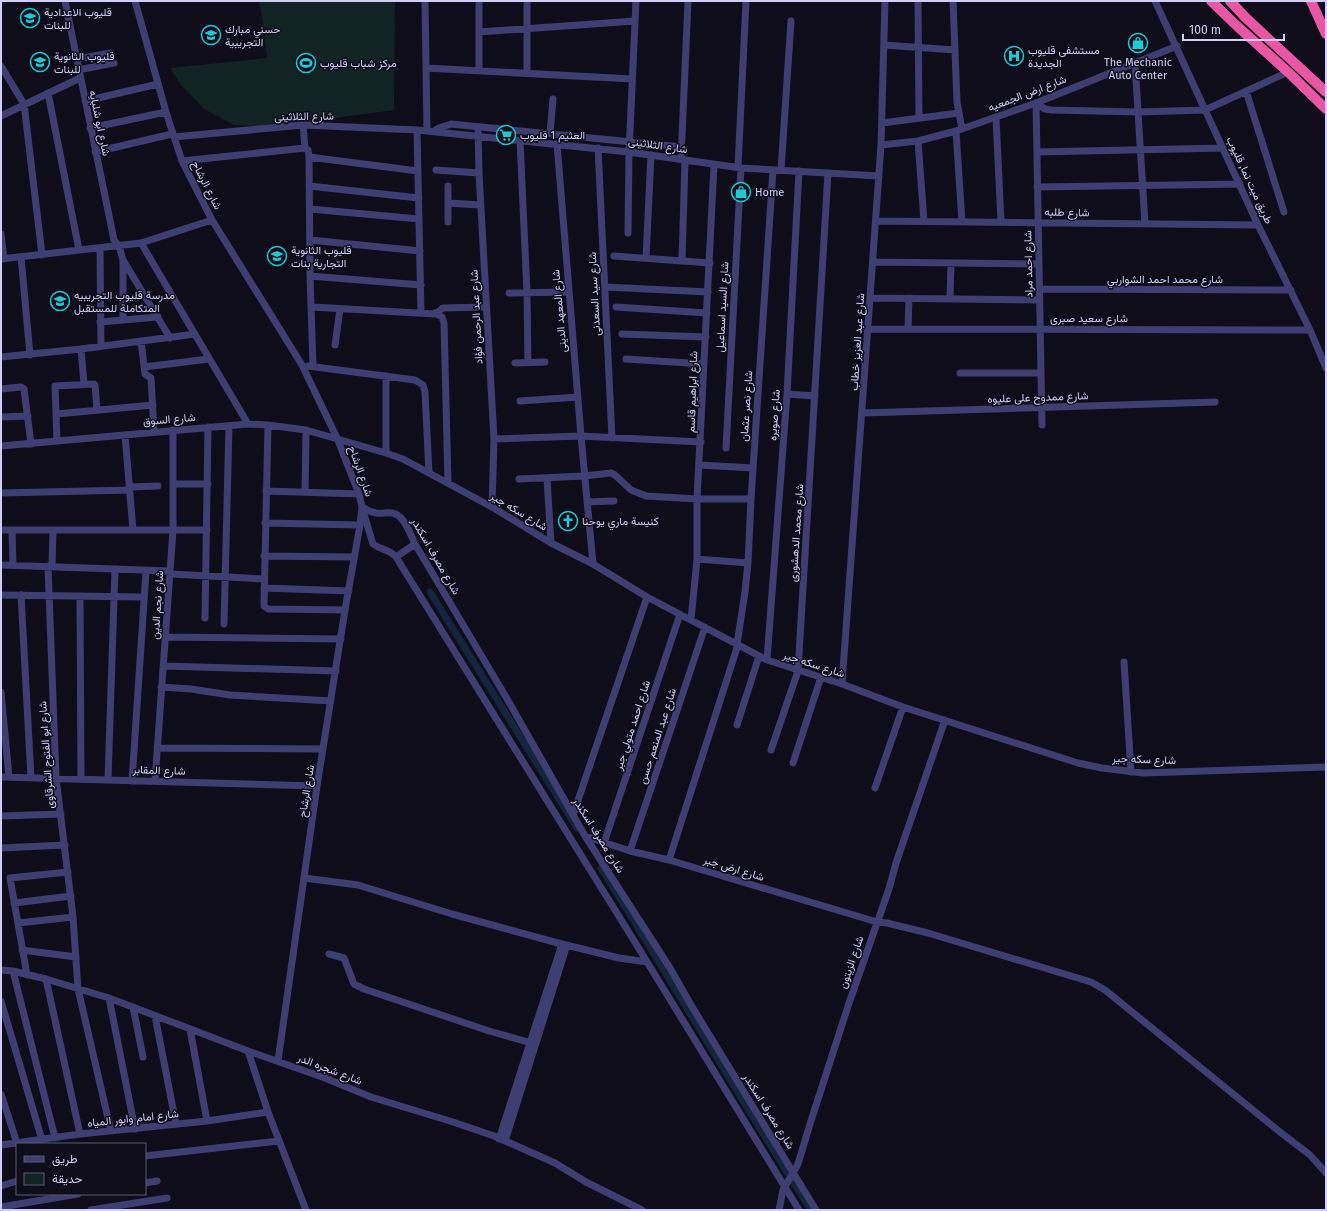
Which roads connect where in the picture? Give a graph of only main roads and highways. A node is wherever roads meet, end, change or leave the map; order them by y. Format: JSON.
{"nodes":[{"id":1,"x":1212,"y":1,"type":"edge"},
{"id":2,"x":1230,"y":1,"type":"edge"},
{"id":3,"x":1310,"y":1,"type":"edge"},
{"id":4,"x":1326,"y":34,"type":"edge"},
{"id":5,"x":1326,"y":92,"type":"edge"},
{"id":6,"x":1326,"y":109,"type":"edge"}],
"edges":[{"from":1,"to":6,"type":"highway"},
{"from":2,"to":5,"type":"highway"},
{"from":3,"to":4,"type":"highway"}]}
